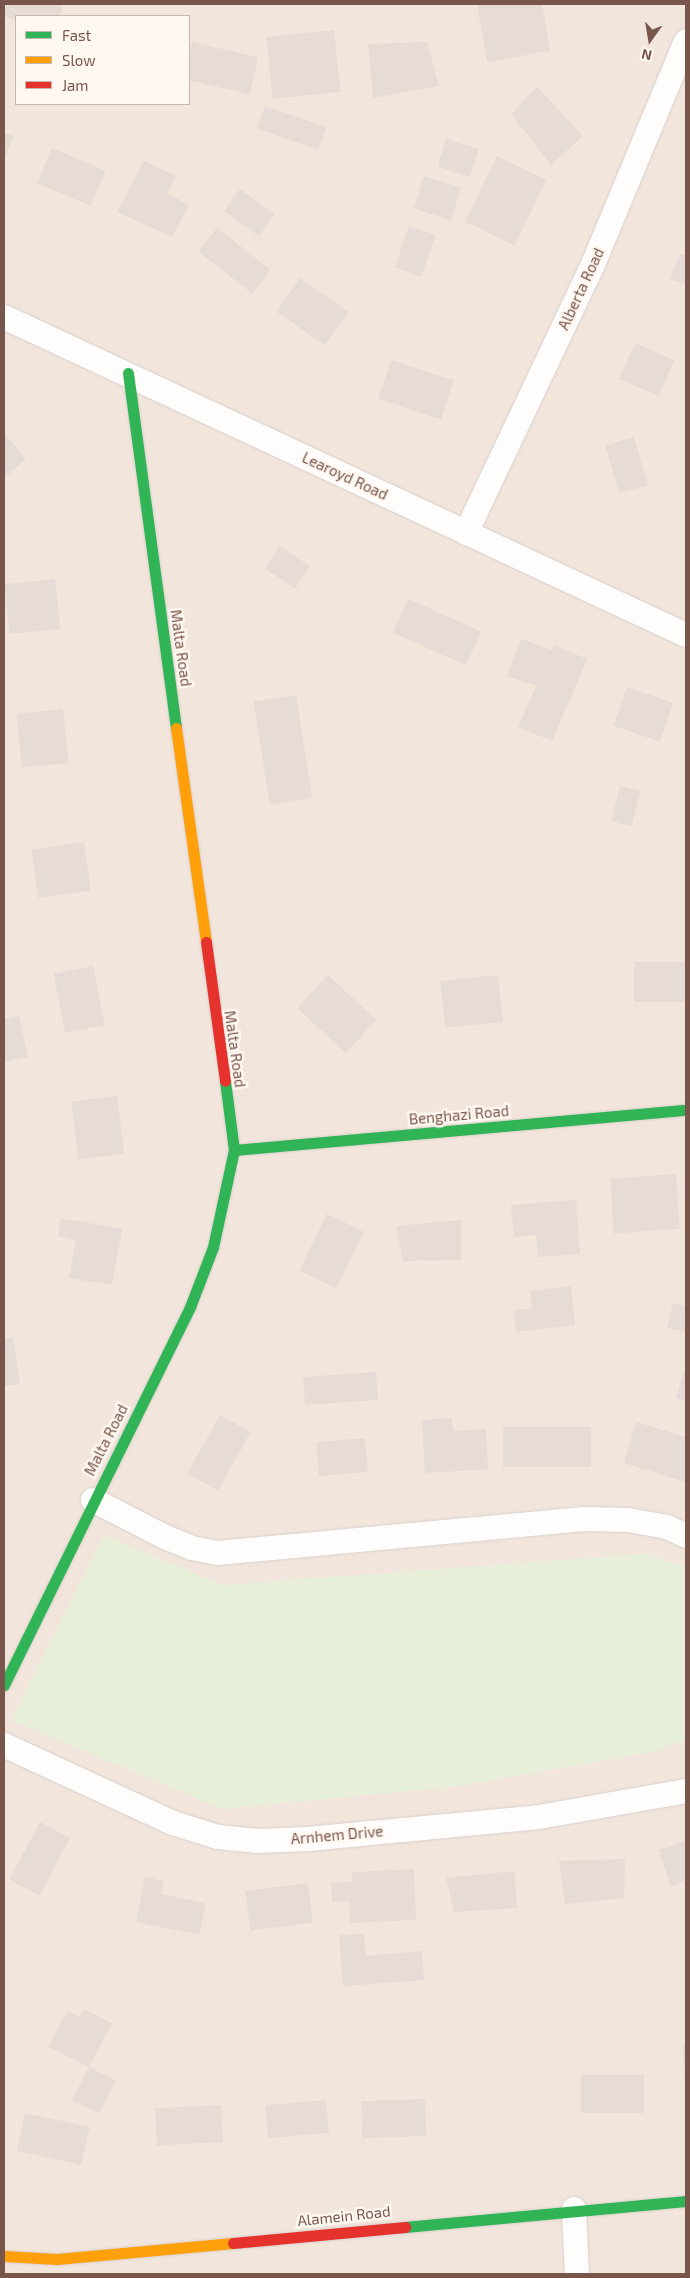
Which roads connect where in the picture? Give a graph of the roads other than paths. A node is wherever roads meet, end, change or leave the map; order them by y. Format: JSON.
{"nodes":[{"id":1,"x":686,"y":40,"type":"edge"},
{"id":2,"x":4,"y":317,"type":"edge"},
{"id":3,"x":128,"y":373,"type":"junction"},
{"id":4,"x":466,"y":533,"type":"junction"},
{"id":5,"x":686,"y":634,"type":"edge"},
{"id":6,"x":686,"y":1110,"type":"edge"},
{"id":7,"x":234,"y":1150,"type":"junction"},
{"id":8,"x":93,"y":1500,"type":"junction"},
{"id":9,"x":686,"y":1536,"type":"edge"},
{"id":10,"x":4,"y":1685,"type":"edge"},
{"id":11,"x":4,"y":1746,"type":"edge"},
{"id":12,"x":686,"y":1791,"type":"edge"},
{"id":13,"x":686,"y":2201,"type":"edge"},
{"id":14,"x":574,"y":2209,"type":"junction"},
{"id":15,"x":4,"y":2256,"type":"edge"},
{"id":16,"x":577,"y":2274,"type":"edge"}],
"edges":[{"from":1,"to":4,"type":"street","name":"Alberta Road"},
{"from":2,"to":3,"type":"street","name":"Learoyd Road"},
{"from":3,"to":4,"type":"street","name":"Learoyd Road"},
{"from":3,"to":7,"type":"street","name":"Malta Road"},
{"from":4,"to":5,"type":"street","name":"Learoyd Road"},
{"from":6,"to":7,"type":"street","name":"Benghazi Road"},
{"from":7,"to":8,"type":"street","name":"Malta Road"},
{"from":8,"to":9,"type":"street"},
{"from":8,"to":10,"type":"street","name":"Malta Road"},
{"from":11,"to":12,"type":"street","name":"Arnhem Drive"},
{"from":13,"to":14,"type":"street","name":"Alamein Road"},
{"from":14,"to":15,"type":"street","name":"Alamein Road"},
{"from":14,"to":16,"type":"street"}]}
